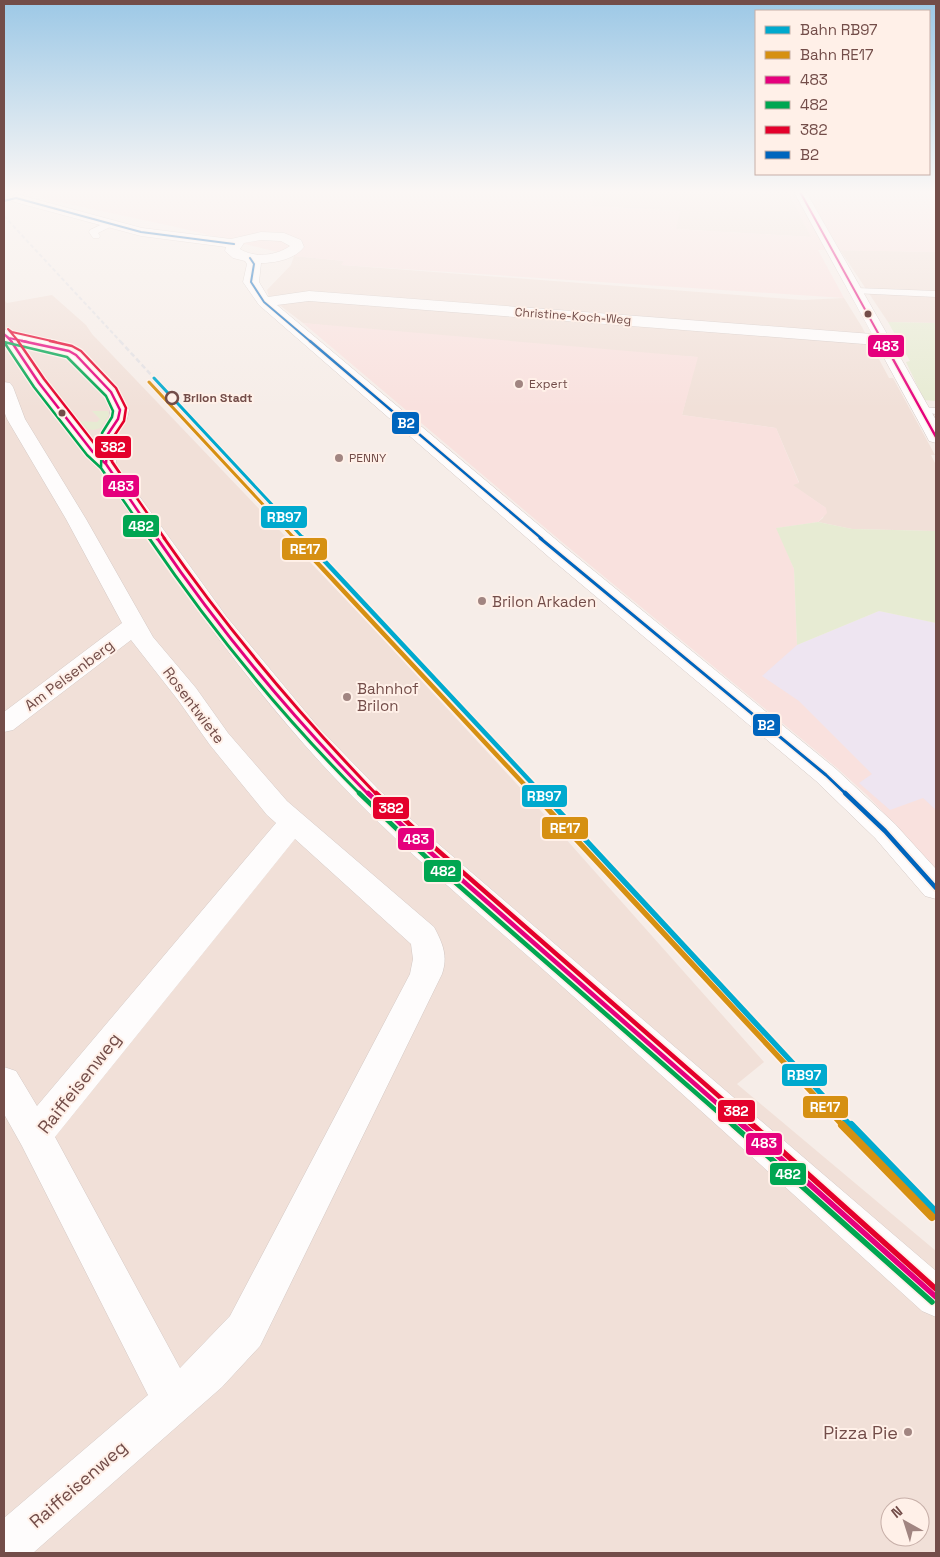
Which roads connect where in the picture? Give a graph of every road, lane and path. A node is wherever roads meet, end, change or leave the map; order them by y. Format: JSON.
{"nodes":[{"id":1,"x":253,"y":263,"type":"edge"},
{"id":2,"x":277,"y":263,"type":"edge"},
{"id":3,"x":840,"y":263,"type":"edge"},
{"id":4,"x":856,"y":291,"type":"junction"},
{"id":5,"x":936,"y":294,"type":"edge"},
{"id":6,"x":260,"y":295,"type":"junction"},
{"id":7,"x":882,"y":340,"type":"junction"},
{"id":8,"x":8,"y":341,"type":"edge"},
{"id":9,"x":4,"y":387,"type":"edge"},
{"id":10,"x":929,"y":411,"type":"edge"},
{"id":11,"x":10,"y":418,"type":"edge"},
{"id":12,"x":936,"y":436,"type":"edge"},
{"id":13,"x":102,"y":460,"type":"junction"},
{"id":14,"x":134,"y":624,"type":"junction"},
{"id":15,"x":4,"y":724,"type":"edge"},
{"id":16,"x":292,"y":823,"type":"junction"},
{"id":17,"x":936,"y":888,"type":"edge"},
{"id":18,"x":428,"y":945,"type":"joint"},
{"id":19,"x":4,"y":1082,"type":"edge"},
{"id":20,"x":35,"y":1135,"type":"junction"},
{"id":21,"x":936,"y":1298,"type":"edge"},
{"id":22,"x":174,"y":1401,"type":"junction"},
{"id":23,"x":4,"y":1548,"type":"edge"}],
"edges":[{"from":1,"to":6,"type":"street"},
{"from":2,"to":6,"type":"street"},
{"from":3,"to":4,"type":"street"},
{"from":4,"to":5,"type":"lane"},
{"from":4,"to":7,"type":"street"},
{"from":6,"to":7,"type":"street","name":"Christine-Koch-Weg"},
{"from":6,"to":17,"type":"street"},
{"from":7,"to":10,"type":"street"},
{"from":8,"to":13,"type":"street"},
{"from":8,"to":13,"type":"street"},
{"from":9,"to":11,"type":"street","name":"Rosentwiete"},
{"from":10,"to":12,"type":"street"},
{"from":11,"to":14,"type":"street","name":"Rosentwiete"},
{"from":13,"to":21,"type":"street"},
{"from":14,"to":15,"type":"street","name":"Am Pelsenberg"},
{"from":14,"to":16,"type":"street","name":"Rosentwiete"},
{"from":16,"to":18,"type":"street","name":"Rosentwiete"},
{"from":16,"to":20,"type":"street","name":"Raiffeisenweg"},
{"from":18,"to":22,"type":"street","name":"Raiffeisenweg"},
{"from":19,"to":20,"type":"street"},
{"from":20,"to":22,"type":"street","name":"Raiffeisenweg"},
{"from":22,"to":23,"type":"street","name":"Raiffeisenweg"}]}
